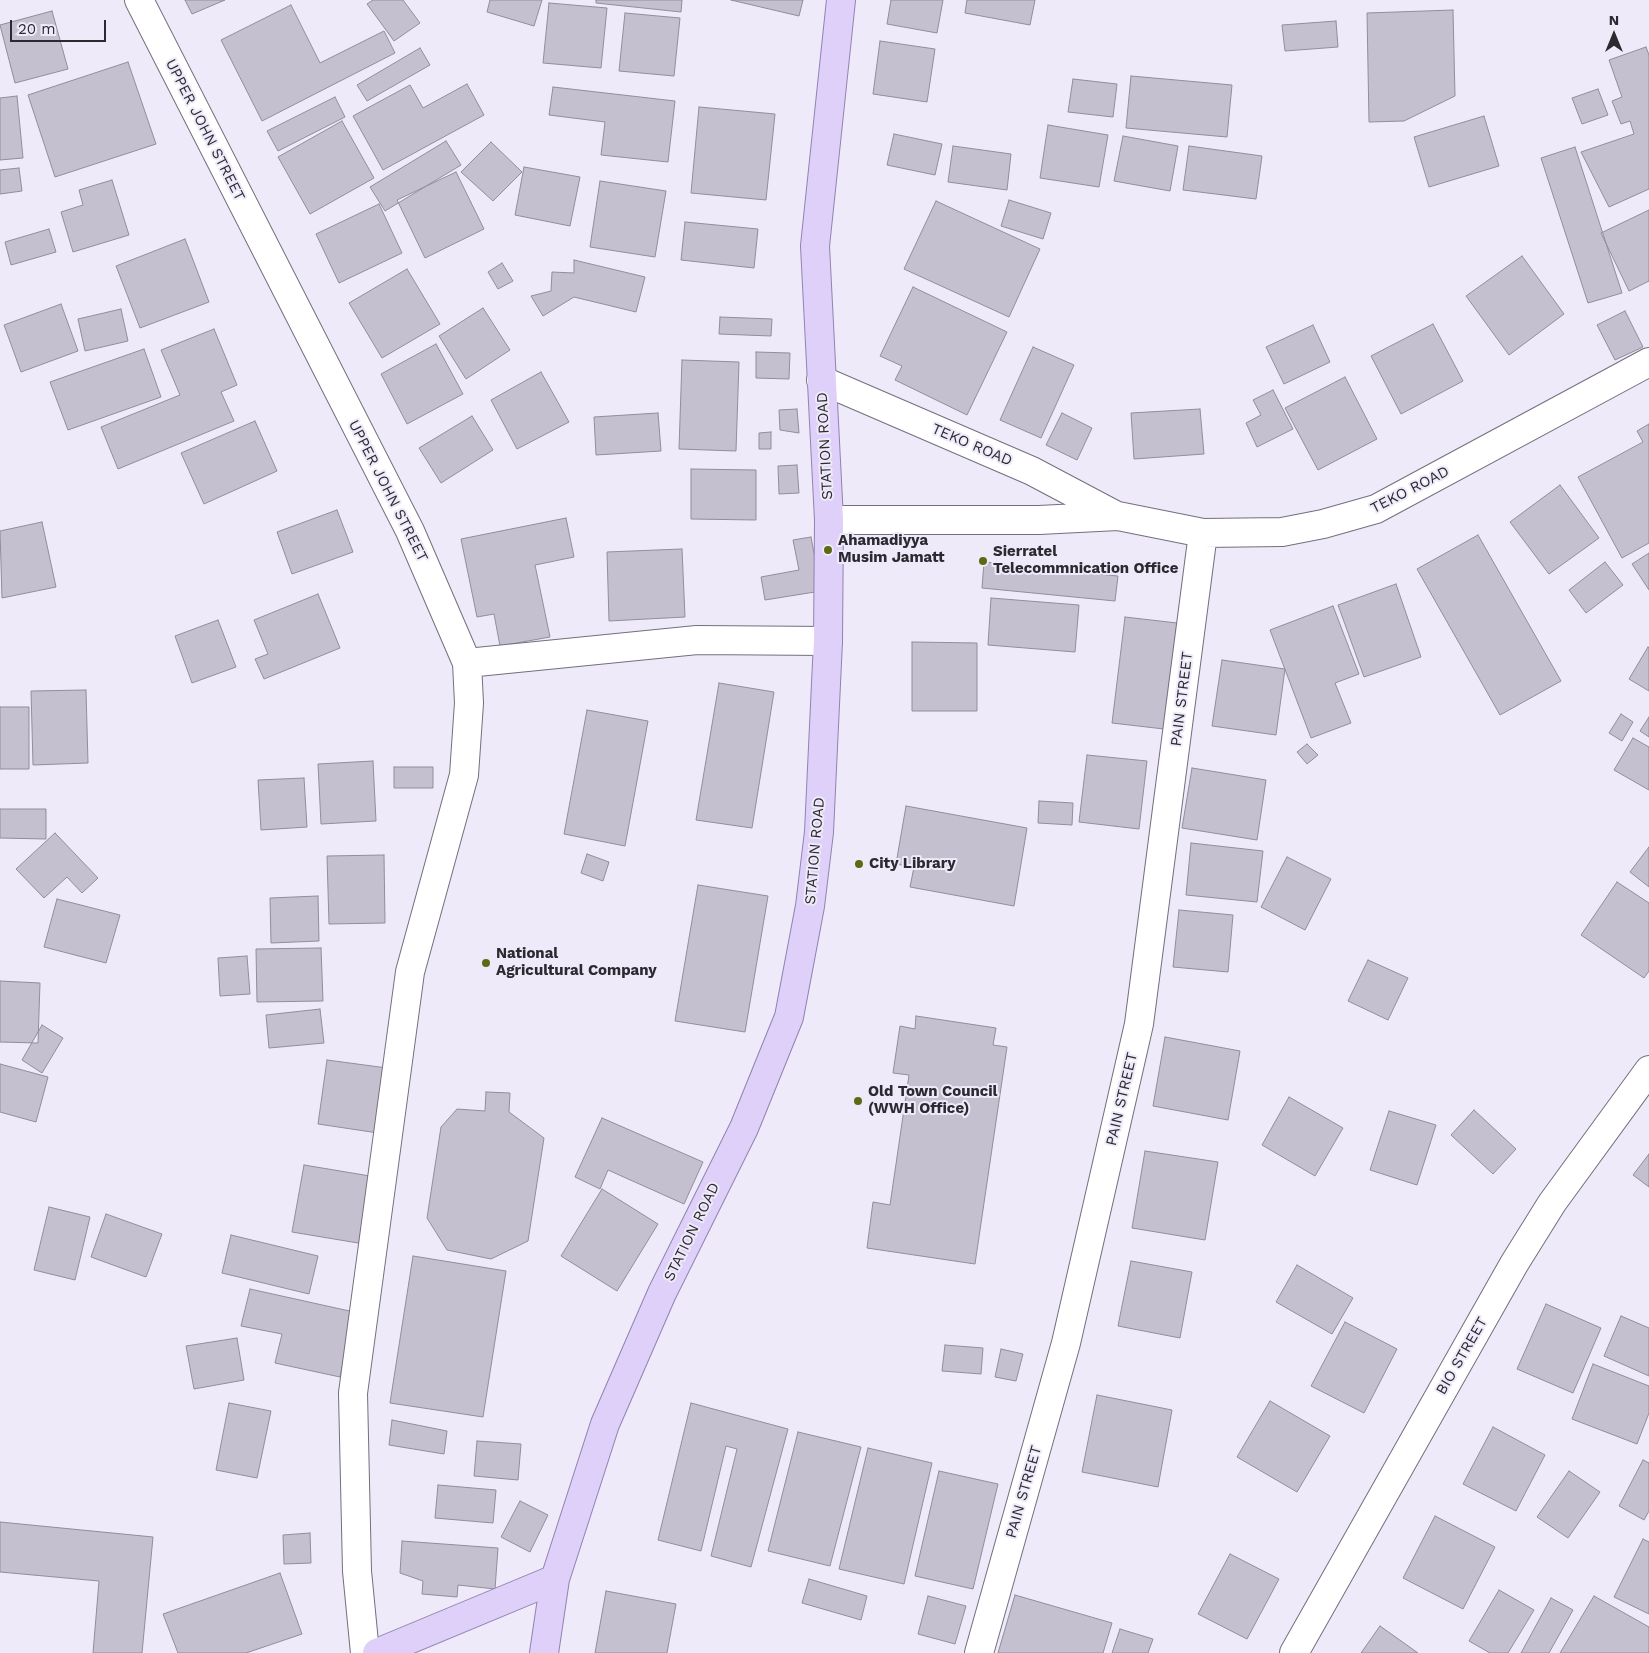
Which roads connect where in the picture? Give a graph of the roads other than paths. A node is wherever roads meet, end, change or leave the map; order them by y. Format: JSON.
{"nodes":[{"id":1,"x":139,"y":0,"type":"edge"},
{"id":2,"x":841,"y":0,"type":"edge"},
{"id":3,"x":1649,"y":362,"type":"edge"},
{"id":4,"x":821,"y":380,"type":"junction"},
{"id":5,"x":1118,"y":516,"type":"junction"},
{"id":6,"x":829,"y":520,"type":"junction"},
{"id":7,"x":1203,"y":533,"type":"junction"},
{"id":8,"x":828,"y":641,"type":"junction"},
{"id":9,"x":467,"y":663,"type":"junction"},
{"id":10,"x":1649,"y":1070,"type":"edge"},
{"id":11,"x":555,"y":1579,"type":"junction"},
{"id":12,"x":365,"y":1653,"type":"edge"},
{"id":13,"x":377,"y":1653,"type":"edge"},
{"id":14,"x":544,"y":1653,"type":"edge"},
{"id":15,"x":979,"y":1653,"type":"edge"},
{"id":16,"x":1294,"y":1653,"type":"edge"}],
"edges":[{"from":1,"to":9,"type":"street","name":"UPPER JOHN STREET"},
{"from":2,"to":4,"type":"main road","name":"STATION ROAD"},
{"from":3,"to":7,"type":"street","name":"TEKO ROAD"},
{"from":4,"to":5,"type":"street","name":"TEKO ROAD"},
{"from":4,"to":6,"type":"main road","name":"STATION ROAD"},
{"from":5,"to":6,"type":"street","name":"TEKO ROAD"},
{"from":5,"to":7,"type":"street","name":"TEKO ROAD"},
{"from":6,"to":8,"type":"main road","name":"STATION ROAD"},
{"from":7,"to":15,"type":"street","name":"PAIN STREET"},
{"from":8,"to":9,"type":"street"},
{"from":8,"to":11,"type":"main road","name":"STATION ROAD"},
{"from":9,"to":12,"type":"street"},
{"from":10,"to":16,"type":"street","name":"BIO STREET"},
{"from":11,"to":13,"type":"main road"},
{"from":11,"to":14,"type":"main road","name":"STATION ROAD"}]}
